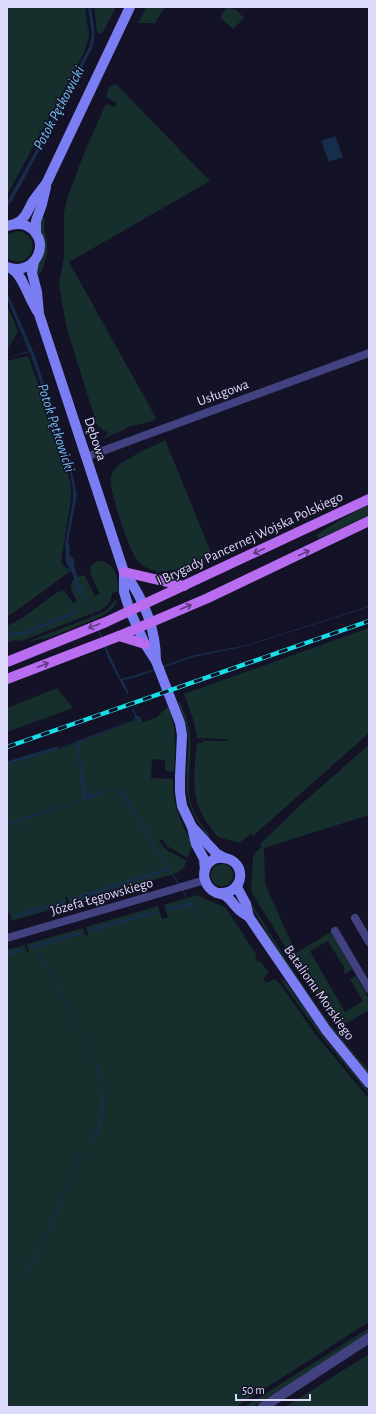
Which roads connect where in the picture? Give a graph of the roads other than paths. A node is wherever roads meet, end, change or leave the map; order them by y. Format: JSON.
{"nodes":[{"id":1,"x":130,"y":7,"type":"edge"},
{"id":2,"x":47,"y":182,"type":"junction"},
{"id":3,"x":11,"y":225,"type":"edge"},
{"id":4,"x":36,"y":234,"type":"junction"},
{"id":5,"x":34,"y":261,"type":"junction"},
{"id":6,"x":10,"y":268,"type":"edge"},
{"id":7,"x":40,"y":314,"type":"junction"},
{"id":8,"x":369,"y":353,"type":"edge"},
{"id":9,"x":86,"y":457,"type":"junction"},
{"id":10,"x":369,"y":499,"type":"edge"},
{"id":11,"x":369,"y":521,"type":"edge"},
{"id":12,"x":124,"y":572,"type":"junction"},
{"id":13,"x":184,"y":586,"type":"junction"},
{"id":14,"x":142,"y":605,"type":"junction"},
{"id":15,"x":130,"y":611,"type":"junction"},
{"id":16,"x":150,"y":622,"type":"junction"},
{"id":17,"x":138,"y":628,"type":"junction"},
{"id":18,"x":119,"y":636,"type":"junction"},
{"id":19,"x":145,"y":644,"type":"junction"},
{"id":20,"x":156,"y":661,"type":"junction"},
{"id":21,"x":7,"y":662,"type":"edge"},
{"id":22,"x":7,"y":679,"type":"edge"},
{"id":23,"x":192,"y":827,"type":"junction"},
{"id":24,"x":225,"y":858,"type":"junction"},
{"id":25,"x":205,"y":870,"type":"junction"},
{"id":26,"x":205,"y":880,"type":"junction"},
{"id":27,"x":237,"y":885,"type":"junction"},
{"id":28,"x":218,"y":893,"type":"junction"},
{"id":29,"x":249,"y":917,"type":"junction"},
{"id":30,"x":355,"y":918,"type":"dead end"},
{"id":31,"x":335,"y":931,"type":"dead end"},
{"id":32,"x":7,"y":938,"type":"edge"},
{"id":33,"x":369,"y":942,"type":"edge"},
{"id":34,"x":369,"y":989,"type":"edge"},
{"id":35,"x":369,"y":1083,"type":"edge"},
{"id":36,"x":369,"y":1338,"type":"edge"},
{"id":37,"x":263,"y":1407,"type":"edge"}],
"edges":[{"from":1,"to":2,"type":"main road"},
{"from":2,"to":3,"type":"main road"},
{"from":2,"to":4,"type":"main road"},
{"from":3,"to":4,"type":"main road"},
{"from":4,"to":5,"type":"main road","name":"Dębowa"},
{"from":5,"to":6,"type":"main road"},
{"from":5,"to":7,"type":"main road","name":"Dębowa"},
{"from":6,"to":7,"type":"main road","name":"Dębowa"},
{"from":7,"to":9,"type":"main road","name":"Dębowa"},
{"from":8,"to":9,"type":"street","name":"Usługowa"},
{"from":9,"to":12,"type":"main road","name":"Dębowa"},
{"from":10,"to":13,"type":"main road","name":"I Brygady Pancernej Wojska Polskiego","one_way":true},
{"from":16,"to":11,"type":"main road","one_way":true},
{"from":12,"to":13,"type":"main road"},
{"from":12,"to":14,"type":"main road","name":"Dębowa"},
{"from":12,"to":15,"type":"main road","name":"Dębowa"},
{"from":13,"to":14,"type":"main road","name":"I Brygady Pancernej Wojska Polskiego"},
{"from":14,"to":15,"type":"main road","name":"I Brygady Pancernej Wojska Polskiego"},
{"from":14,"to":16,"type":"main road"},
{"from":15,"to":17,"type":"main road"},
{"from":15,"to":21,"type":"main road","name":"I Brygady Pancernej Wojska Polskiego","one_way":true},
{"from":16,"to":17,"type":"main road"},
{"from":16,"to":20,"type":"main road"},
{"from":17,"to":18,"type":"main road"},
{"from":17,"to":19,"type":"main road"},
{"from":18,"to":19,"type":"main road"},
{"from":22,"to":18,"type":"main road","one_way":true},
{"from":19,"to":20,"type":"main road"},
{"from":20,"to":23,"type":"main road"},
{"from":23,"to":24,"type":"main road"},
{"from":23,"to":25,"type":"main road"},
{"from":24,"to":25,"type":"main road"},
{"from":24,"to":27,"type":"main road"},
{"from":25,"to":26,"type":"main road"},
{"from":26,"to":28,"type":"main road"},
{"from":26,"to":32,"type":"street","name":"Józefa Łęgowskiego"},
{"from":27,"to":28,"type":"main road"},
{"from":27,"to":29,"type":"main road","name":"Batalionu Morskiego"},
{"from":28,"to":29,"type":"main road","name":"Batalionu Morskiego"},
{"from":29,"to":35,"type":"main road","name":"Batalionu Morskiego"},
{"from":30,"to":33,"type":"street"},
{"from":31,"to":34,"type":"street"},
{"from":36,"to":37,"type":"street"}]}
